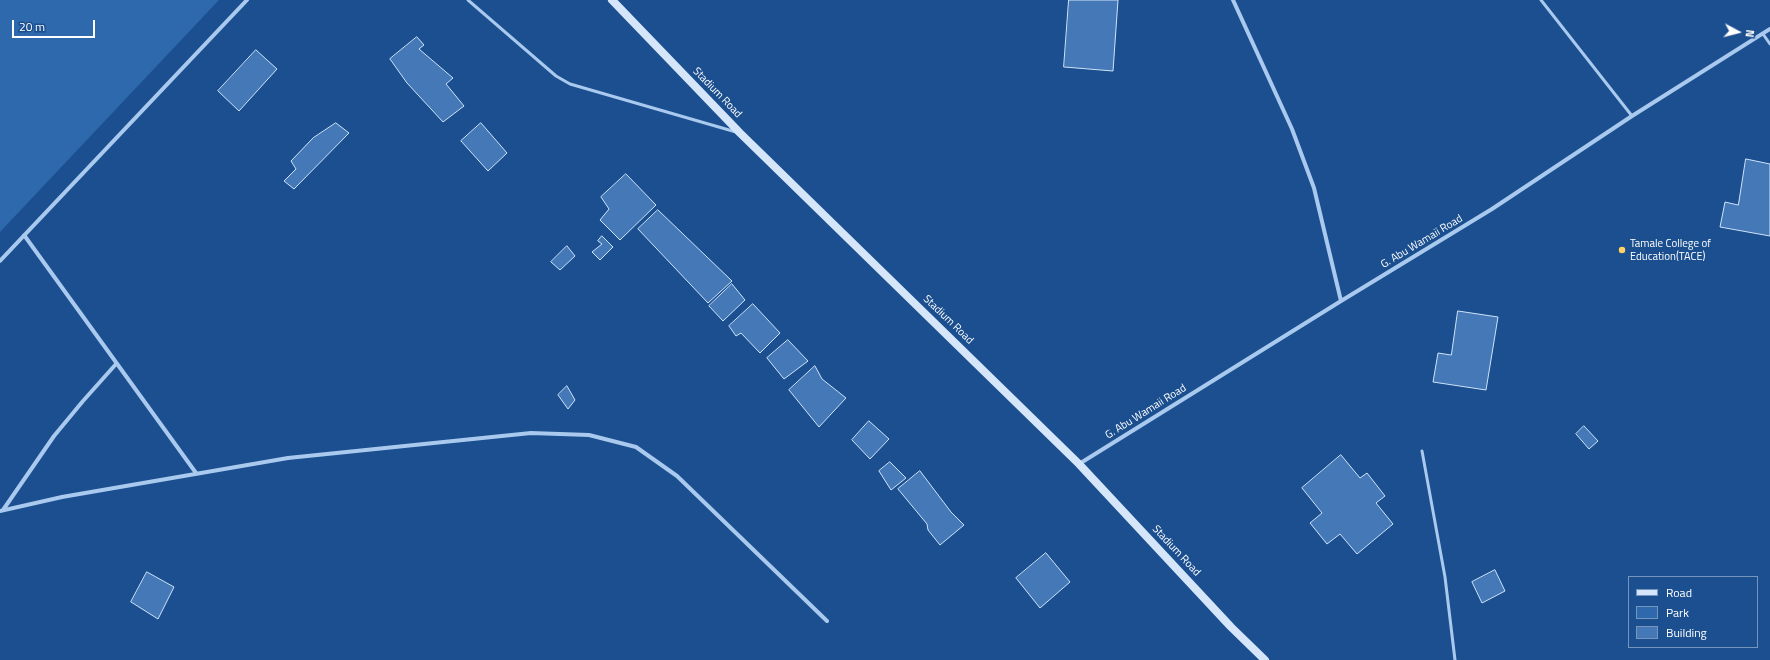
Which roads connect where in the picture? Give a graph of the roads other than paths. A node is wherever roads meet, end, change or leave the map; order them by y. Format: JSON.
{"nodes":[{"id":1,"x":247,"y":0,"type":"edge"},
{"id":2,"x":468,"y":0,"type":"edge"},
{"id":3,"x":612,"y":0,"type":"edge"},
{"id":4,"x":1233,"y":0,"type":"edge"},
{"id":5,"x":1541,"y":0,"type":"edge"},
{"id":6,"x":1770,"y":29,"type":"edge"},
{"id":7,"x":1763,"y":34,"type":"junction"},
{"id":8,"x":1770,"y":44,"type":"edge"},
{"id":9,"x":1632,"y":116,"type":"junction"},
{"id":10,"x":740,"y":133,"type":"junction"},
{"id":11,"x":24,"y":235,"type":"junction"},
{"id":12,"x":0,"y":261,"type":"edge"},
{"id":13,"x":1341,"y":301,"type":"junction"},
{"id":14,"x":116,"y":364,"type":"junction"},
{"id":15,"x":1422,"y":451,"type":"dead end"},
{"id":16,"x":1079,"y":464,"type":"junction"},
{"id":17,"x":196,"y":473,"type":"junction"},
{"id":18,"x":1,"y":511,"type":"edge"},
{"id":19,"x":827,"y":621,"type":"dead end"},
{"id":20,"x":1265,"y":660,"type":"edge"},
{"id":21,"x":1455,"y":660,"type":"edge"}],
"edges":[{"from":1,"to":11,"type":"street"},
{"from":2,"to":10,"type":"lane"},
{"from":3,"to":10,"type":"main road","name":"Stadium Road"},
{"from":4,"to":13,"type":"street"},
{"from":5,"to":9,"type":"lane"},
{"from":6,"to":7,"type":"street","name":"G. Abu Wamaii Road"},
{"from":7,"to":8,"type":"lane"},
{"from":7,"to":9,"type":"street","name":"G. Abu Wamaii Road"},
{"from":9,"to":13,"type":"street","name":"G. Abu Wamaii Road"},
{"from":10,"to":16,"type":"main road","name":"Stadium Road"},
{"from":11,"to":12,"type":"street"},
{"from":11,"to":14,"type":"street"},
{"from":13,"to":16,"type":"street","name":"G. Abu Wamaii Road"},
{"from":14,"to":17,"type":"street"},
{"from":14,"to":18,"type":"street"},
{"from":15,"to":21,"type":"lane"},
{"from":16,"to":20,"type":"main road","name":"Stadium Road"},
{"from":17,"to":18,"type":"street"},
{"from":17,"to":19,"type":"street"}]}
